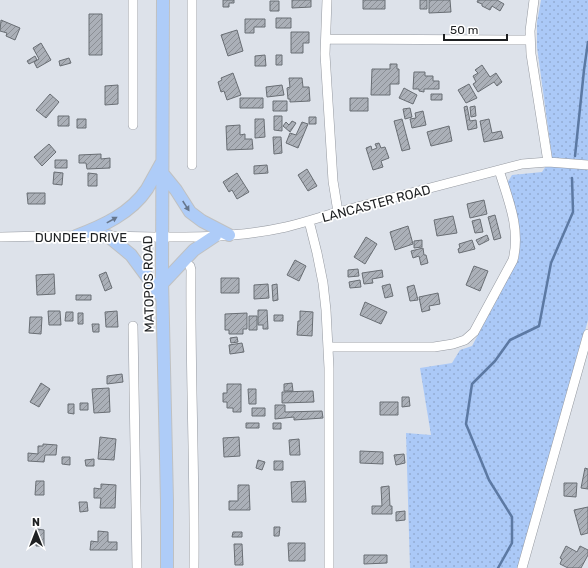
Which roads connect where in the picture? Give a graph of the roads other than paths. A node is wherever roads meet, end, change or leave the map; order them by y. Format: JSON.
{"nodes":[{"id":1,"x":133,"y":0,"type":"edge"},
{"id":2,"x":163,"y":0,"type":"edge"},
{"id":3,"x":192,"y":0,"type":"edge"},
{"id":4,"x":327,"y":0,"type":"edge"},
{"id":5,"x":534,"y":0,"type":"edge"},
{"id":6,"x":326,"y":40,"type":"junction"},
{"id":7,"x":530,"y":40,"type":"junction"},
{"id":8,"x":133,"y":125,"type":"dead end"},
{"id":9,"x":163,"y":161,"type":"junction"},
{"id":10,"x":548,"y":162,"type":"junction"},
{"id":11,"x":192,"y":165,"type":"dead end"},
{"id":12,"x":588,"y":165,"type":"edge"},
{"id":13,"x":499,"y":170,"type":"junction"},
{"id":14,"x":163,"y":174,"type":"junction"},
{"id":15,"x":338,"y":212,"type":"junction"},
{"id":16,"x":309,"y":221,"type":"junction"},
{"id":17,"x":229,"y":235,"type":"junction"},
{"id":18,"x":0,"y":236,"type":"edge"},
{"id":19,"x":76,"y":236,"type":"junction"},
{"id":20,"x":108,"y":236,"type":"junction"},
{"id":21,"x":215,"y":236,"type":"junction"},
{"id":22,"x":162,"y":238,"type":"junction"},
{"id":23,"x":190,"y":266,"type":"dead end"},
{"id":24,"x":162,"y":284,"type":"junction"},
{"id":25,"x":162,"y":297,"type":"junction"},
{"id":26,"x":133,"y":326,"type":"dead end"},
{"id":27,"x":588,"y":334,"type":"edge"},
{"id":28,"x":328,"y":347,"type":"junction"},
{"id":29,"x":137,"y":568,"type":"edge"},
{"id":30,"x":167,"y":568,"type":"edge"},
{"id":31,"x":194,"y":568,"type":"edge"},
{"id":32,"x":330,"y":568,"type":"edge"},
{"id":33,"x":522,"y":568,"type":"edge"}],
"edges":[{"from":1,"to":8,"type":"street"},
{"from":2,"to":9,"type":"main road","name":"MATOPOS ROAD"},
{"from":3,"to":11,"type":"street"},
{"from":4,"to":6,"type":"street"},
{"from":5,"to":7,"type":"street"},
{"from":6,"to":7,"type":"street"},
{"from":6,"to":15,"type":"street"},
{"from":7,"to":10,"type":"street"},
{"from":9,"to":14,"type":"main road","name":"MATOPOS ROAD"},
{"from":19,"to":9,"type":"main road","one_way":true},
{"from":10,"to":12,"type":"street","name":"LANCASTER ROAD"},
{"from":10,"to":13,"type":"street","name":"LANCASTER ROAD"},
{"from":13,"to":15,"type":"street","name":"LANCASTER ROAD"},
{"from":13,"to":28,"type":"street"},
{"from":14,"to":17,"type":"main road","one_way":true},
{"from":14,"to":22,"type":"main road","name":"MATOPOS ROAD"},
{"from":15,"to":16,"type":"street","name":"LANCASTER ROAD"},
{"from":16,"to":17,"type":"street","name":"LANCASTER ROAD"},
{"from":16,"to":28,"type":"street"},
{"from":17,"to":21,"type":"street","name":"LANCASTER ROAD"},
{"from":18,"to":19,"type":"street","name":"DUNDEE DRIVE"},
{"from":19,"to":20,"type":"street","name":"DUNDEE DRIVE"},
{"from":20,"to":22,"type":"street","name":"DUNDEE DRIVE"},
{"from":20,"to":25,"type":"main road"},
{"from":21,"to":22,"type":"street","name":"LANCASTER ROAD"},
{"from":21,"to":24,"type":"main road"},
{"from":22,"to":24,"type":"main road","name":"MATOPOS ROAD"},
{"from":23,"to":31,"type":"street"},
{"from":24,"to":25,"type":"main road","name":"MATOPOS ROAD"},
{"from":25,"to":30,"type":"main road","name":"MATOPOS ROAD"},
{"from":26,"to":29,"type":"street"},
{"from":27,"to":33,"type":"street"},
{"from":28,"to":32,"type":"street"}]}
